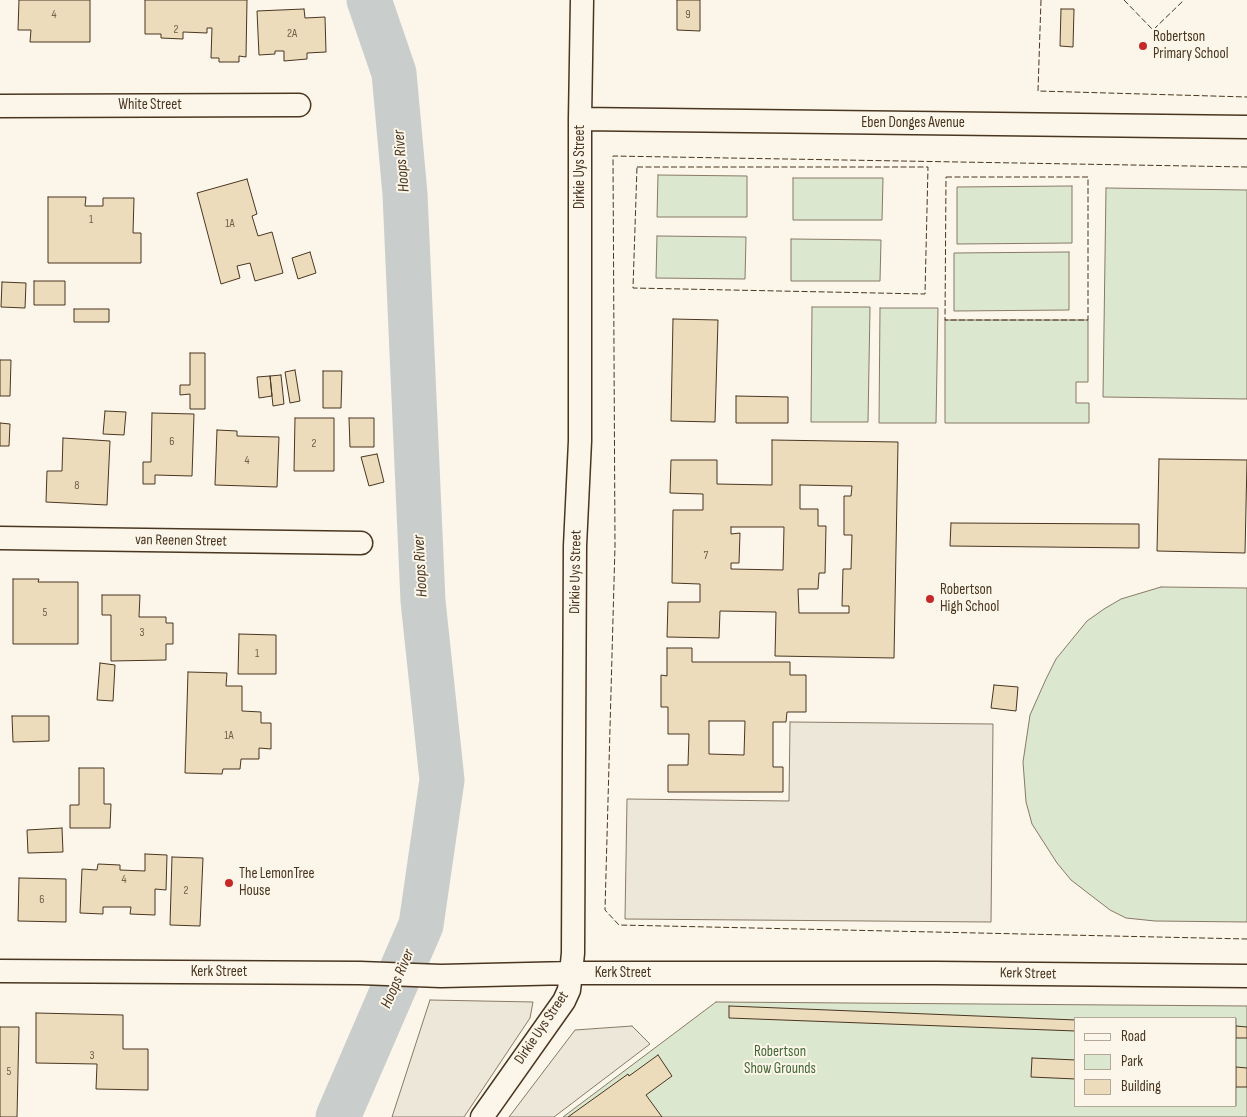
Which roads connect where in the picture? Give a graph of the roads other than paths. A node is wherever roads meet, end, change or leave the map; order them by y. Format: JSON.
{"nodes":[{"id":1,"x":582,"y":0,"type":"edge"},
{"id":2,"x":299,"y":105,"type":"dead end"},
{"id":3,"x":0,"y":106,"type":"edge"},
{"id":4,"x":580,"y":119,"type":"junction"},
{"id":5,"x":1247,"y":127,"type":"edge"},
{"id":6,"x":0,"y":538,"type":"edge"},
{"id":7,"x":361,"y":543,"type":"dead end"},
{"id":8,"x":0,"y":971,"type":"edge"},
{"id":9,"x":571,"y":973,"type":"junction"},
{"id":10,"x":1247,"y":976,"type":"edge"},
{"id":11,"x":482,"y":1117,"type":"edge"}],
"edges":[{"from":1,"to":4,"type":"street","name":"Dirkie Uys Street"},
{"from":2,"to":3,"type":"street","name":"White Street"},
{"from":4,"to":5,"type":"street","name":"Eben Donges Avenue"},
{"from":4,"to":9,"type":"street","name":"Dirkie Uys Street"},
{"from":6,"to":7,"type":"street","name":"van Reenen Street"},
{"from":8,"to":9,"type":"street","name":"Kerk Street"},
{"from":9,"to":10,"type":"street","name":"Kerk Street"},
{"from":9,"to":11,"type":"street","name":"Dirkie Uys Street"}]}
